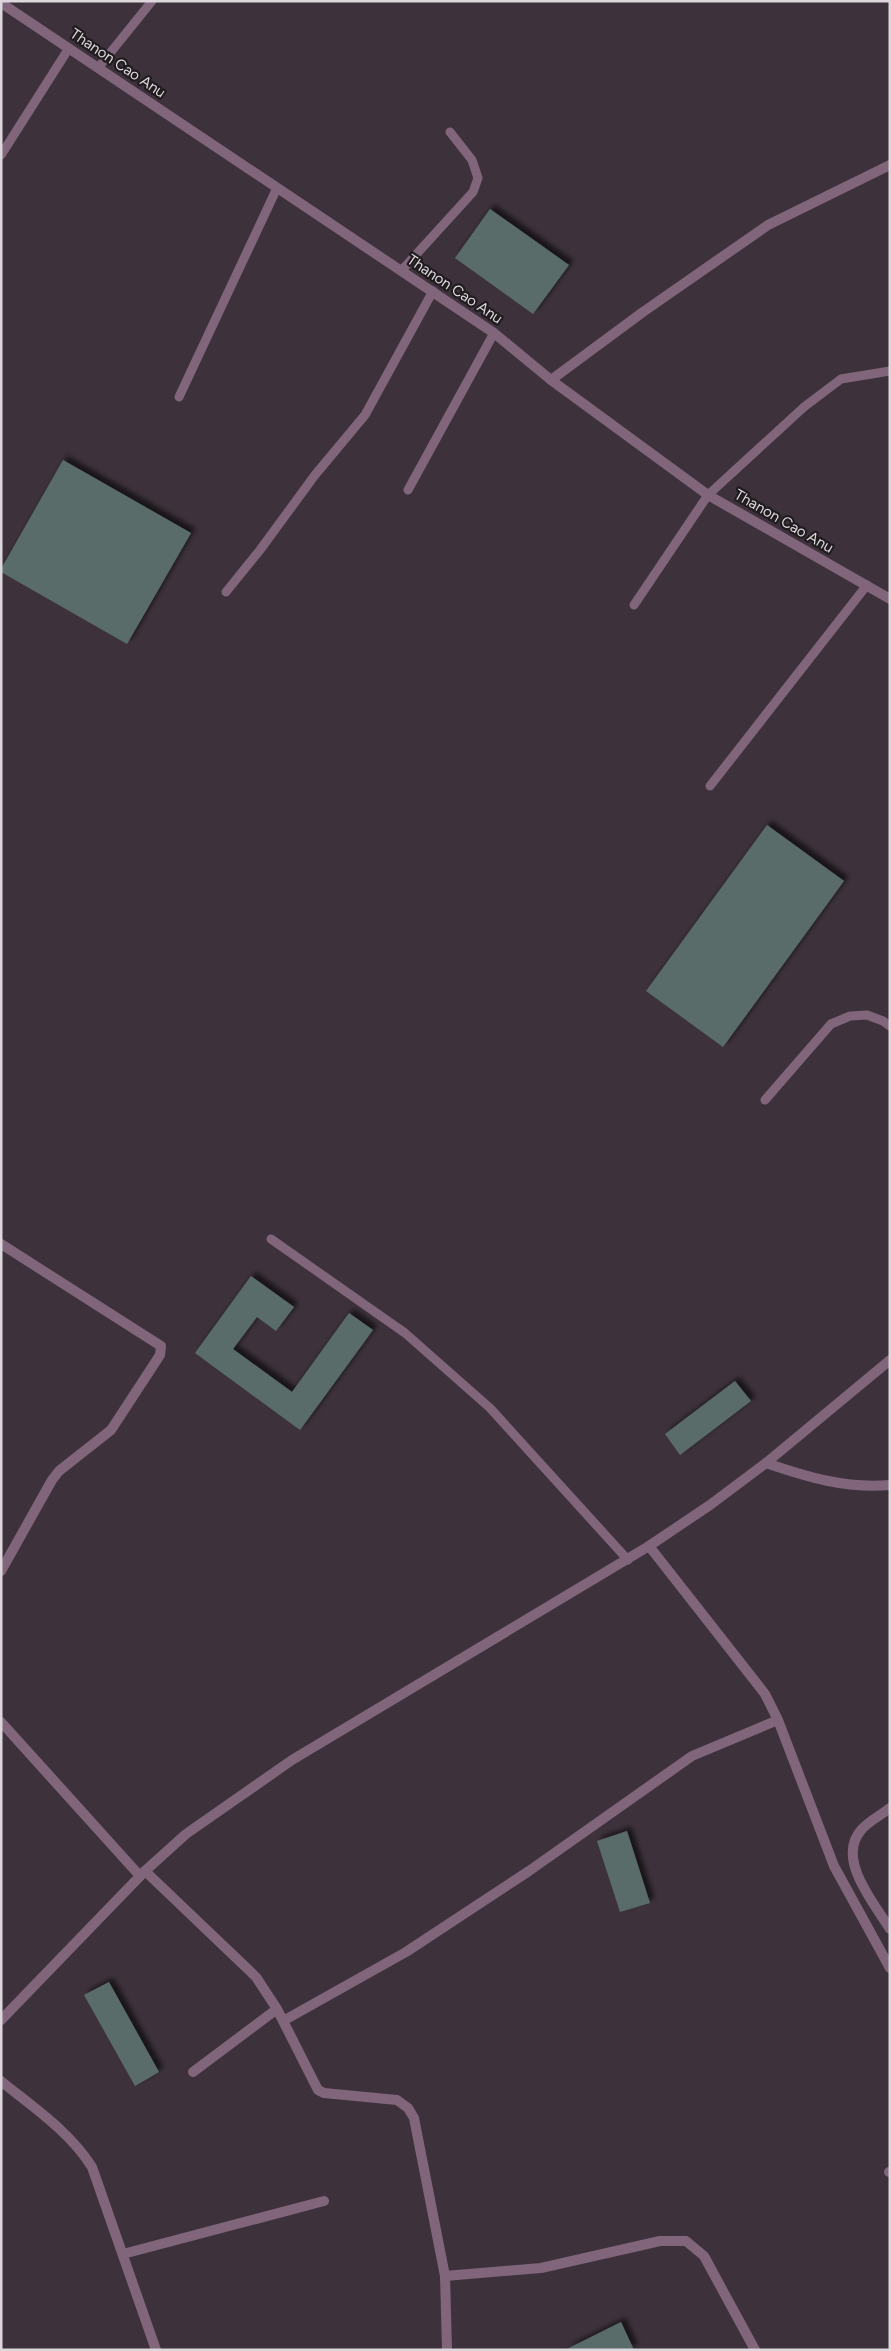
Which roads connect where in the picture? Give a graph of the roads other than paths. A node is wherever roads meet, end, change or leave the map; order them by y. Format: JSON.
{"nodes":[{"id":1,"x":152,"y":1,"type":"edge"},
{"id":2,"x":1,"y":3,"type":"edge"},
{"id":3,"x":69,"y":48,"type":"junction"},
{"id":4,"x":98,"y":68,"type":"junction"},
{"id":5,"x":450,"y":132,"type":"dead end"},
{"id":6,"x":1,"y":154,"type":"edge"},
{"id":7,"x":890,"y":165,"type":"edge"},
{"id":8,"x":277,"y":188,"type":"junction"},
{"id":9,"x":402,"y":270,"type":"junction"},
{"id":10,"x":433,"y":291,"type":"junction"},
{"id":11,"x":494,"y":333,"type":"junction"},
{"id":12,"x":890,"y":371,"type":"edge"},
{"id":13,"x":551,"y":380,"type":"junction"},
{"id":14,"x":179,"y":397,"type":"dead end"},
{"id":15,"x":408,"y":490,"type":"dead end"},
{"id":16,"x":708,"y":495,"type":"junction"},
{"id":17,"x":867,"y":585,"type":"junction"},
{"id":18,"x":226,"y":592,"type":"dead end"},
{"id":19,"x":890,"y":599,"type":"edge"},
{"id":20,"x":634,"y":605,"type":"dead end"},
{"id":21,"x":710,"y":786,"type":"dead end"},
{"id":22,"x":890,"y":1026,"type":"edge"},
{"id":23,"x":765,"y":1100,"type":"dead end"},
{"id":24,"x":271,"y":1239,"type":"dead end"},
{"id":25,"x":1,"y":1244,"type":"edge"},
{"id":26,"x":890,"y":1360,"type":"edge"},
{"id":27,"x":766,"y":1463,"type":"junction"},
{"id":28,"x":890,"y":1485,"type":"edge"},
{"id":29,"x":650,"y":1546,"type":"junction"},
{"id":30,"x":628,"y":1560,"type":"junction"},
{"id":31,"x":1,"y":1571,"type":"edge"},
{"id":32,"x":778,"y":1720,"type":"junction"},
{"id":33,"x":1,"y":1722,"type":"edge"},
{"id":34,"x":890,"y":1808,"type":"edge"},
{"id":35,"x":143,"y":1874,"type":"junction"},
{"id":36,"x":890,"y":1930,"type":"edge"},
{"id":37,"x":890,"y":1968,"type":"edge"},
{"id":38,"x":277,"y":2009,"type":"junction"},
{"id":39,"x":1,"y":2020,"type":"edge"},
{"id":40,"x":283,"y":2021,"type":"junction"},
{"id":41,"x":193,"y":2072,"type":"dead end"},
{"id":42,"x":1,"y":2081,"type":"edge"},
{"id":43,"x":324,"y":2201,"type":"dead end"},
{"id":44,"x":123,"y":2254,"type":"junction"},
{"id":45,"x":445,"y":2276,"type":"junction"},
{"id":46,"x":156,"y":2350,"type":"edge"},
{"id":47,"x":447,"y":2350,"type":"edge"},
{"id":48,"x":755,"y":2350,"type":"edge"}],
"edges":[{"from":1,"to":4,"type":"lane"},
{"from":2,"to":3,"type":"street","name":"Thanon Cao Anu"},
{"from":3,"to":4,"type":"street","name":"Thanon Cao Anu"},
{"from":3,"to":6,"type":"lane"},
{"from":4,"to":8,"type":"street","name":"Thanon Cao Anu"},
{"from":5,"to":9,"type":"lane"},
{"from":7,"to":13,"type":"street"},
{"from":8,"to":9,"type":"street","name":"Thanon Cao Anu"},
{"from":8,"to":14,"type":"lane"},
{"from":9,"to":10,"type":"street","name":"Thanon Cao Anu"},
{"from":10,"to":11,"type":"street","name":"Thanon Cao Anu"},
{"from":10,"to":18,"type":"lane"},
{"from":11,"to":13,"type":"street","name":"Thanon Cao Anu"},
{"from":11,"to":15,"type":"lane"},
{"from":12,"to":16,"type":"lane"},
{"from":13,"to":16,"type":"street","name":"Thanon Cao Anu"},
{"from":16,"to":17,"type":"street","name":"Thanon Cao Anu"},
{"from":16,"to":20,"type":"lane"},
{"from":17,"to":19,"type":"street","name":"Thanon Cao Anu"},
{"from":17,"to":21,"type":"lane"},
{"from":22,"to":23,"type":"lane"},
{"from":24,"to":30,"type":"lane"},
{"from":25,"to":31,"type":"street"},
{"from":26,"to":27,"type":"street"},
{"from":27,"to":28,"type":"street"},
{"from":27,"to":29,"type":"street"},
{"from":29,"to":30,"type":"street"},
{"from":29,"to":32,"type":"street"},
{"from":30,"to":35,"type":"street"},
{"from":32,"to":37,"type":"street"},
{"from":32,"to":40,"type":"street"},
{"from":33,"to":35,"type":"street"},
{"from":34,"to":36,"type":"street"},
{"from":35,"to":38,"type":"street"},
{"from":35,"to":39,"type":"street"},
{"from":38,"to":40,"type":"street"},
{"from":38,"to":41,"type":"street"},
{"from":40,"to":45,"type":"street"},
{"from":42,"to":44,"type":"street"},
{"from":43,"to":44,"type":"street"},
{"from":44,"to":46,"type":"street"},
{"from":45,"to":47,"type":"street"},
{"from":45,"to":48,"type":"street"}]}
